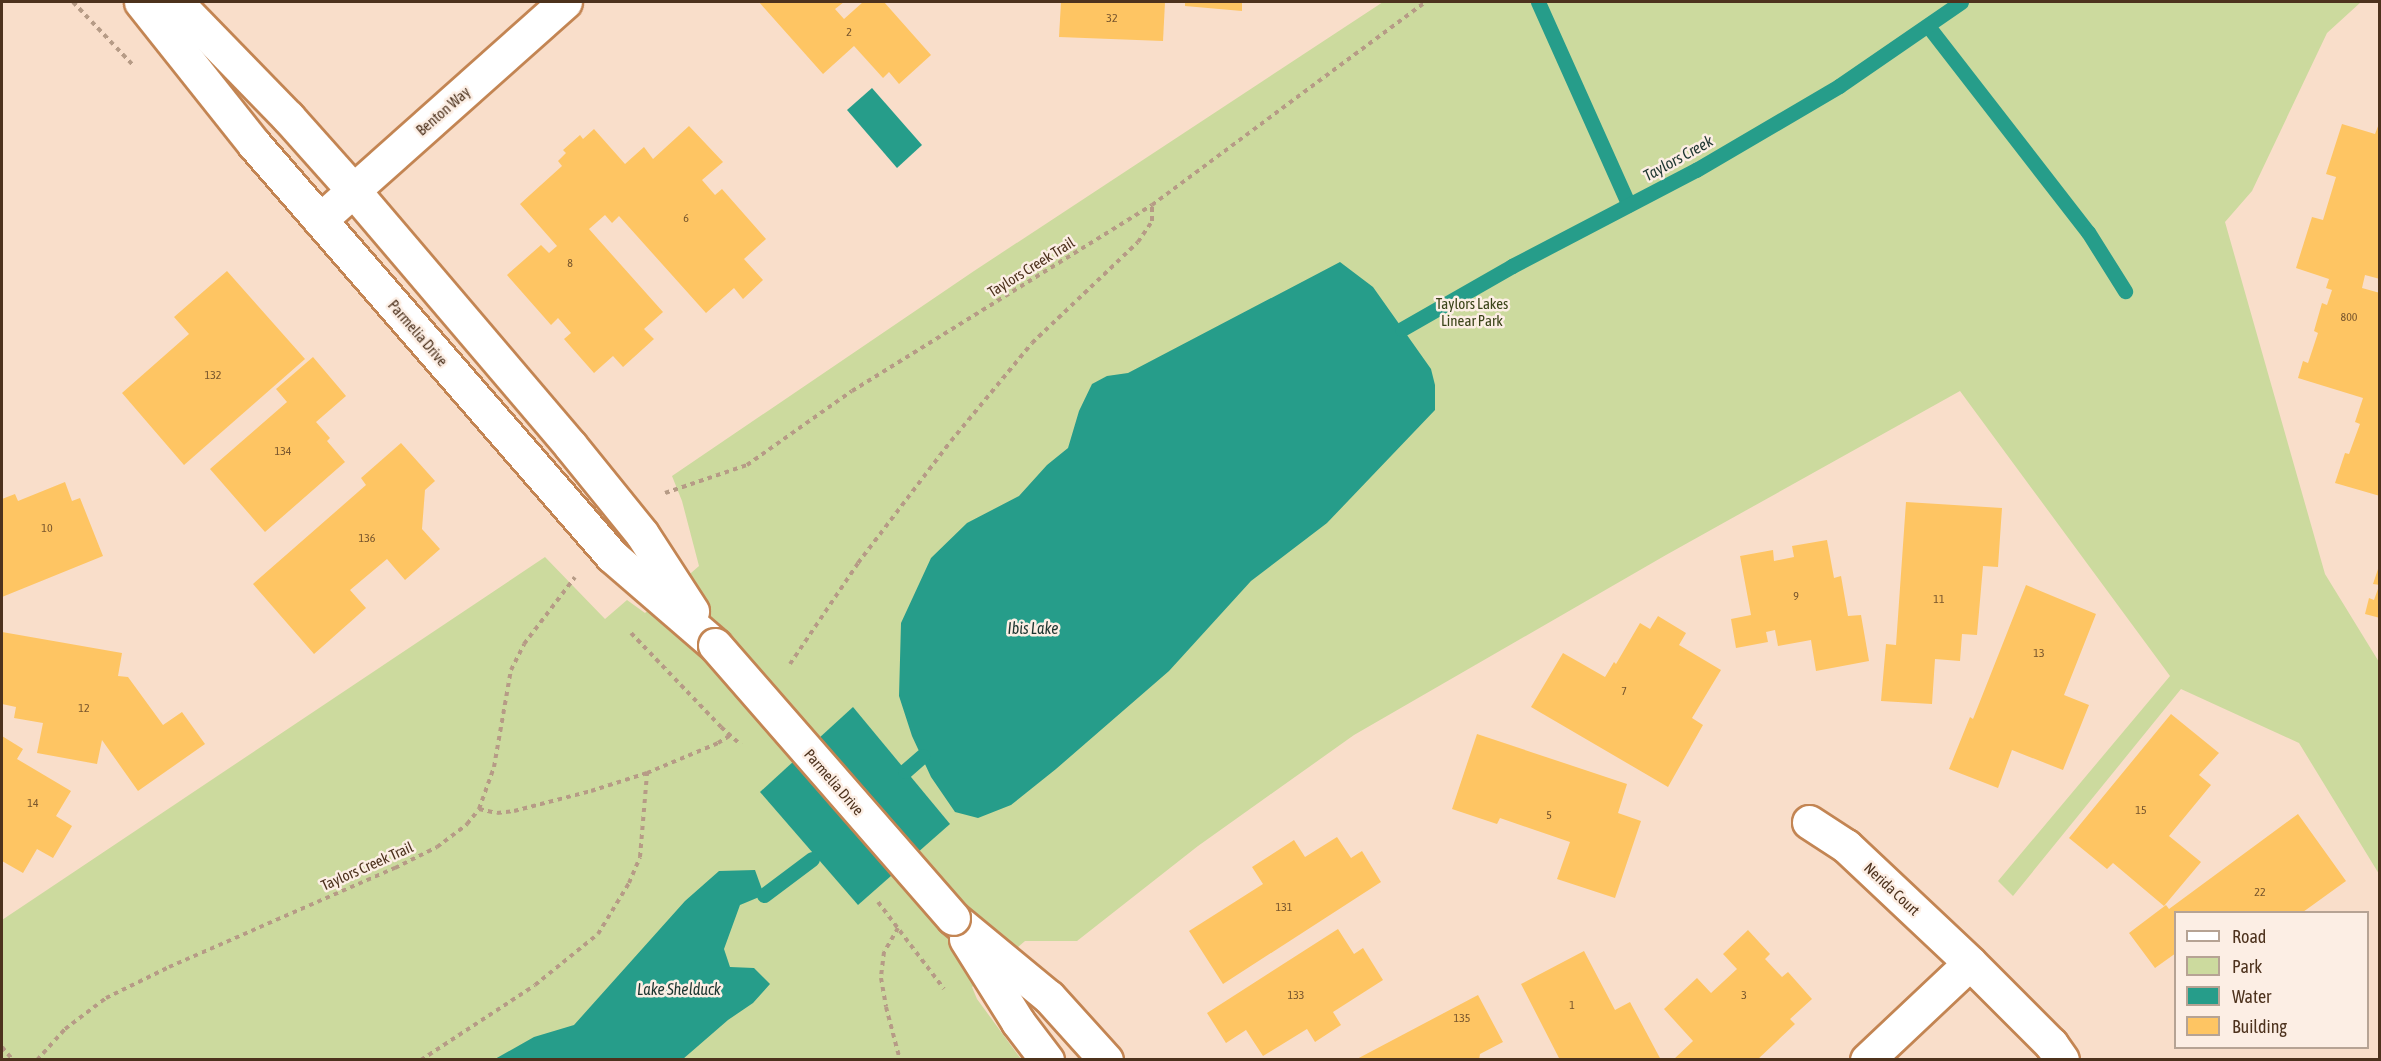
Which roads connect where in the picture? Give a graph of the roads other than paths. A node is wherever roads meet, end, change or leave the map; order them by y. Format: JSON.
{"nodes":[{"id":1,"x":141,"y":2,"type":"edge"},
{"id":2,"x":176,"y":2,"type":"edge"},
{"id":3,"x":565,"y":2,"type":"edge"},
{"id":4,"x":353,"y":190,"type":"junction"},
{"id":5,"x":320,"y":220,"type":"junction"},
{"id":6,"x":661,"y":584,"type":"junction"},
{"id":7,"x":1809,"y":822,"type":"dead end"},
{"id":8,"x":1970,"y":963,"type":"junction"},
{"id":9,"x":1014,"y":988,"type":"junction"},
{"id":10,"x":1047,"y":1059,"type":"edge"},
{"id":11,"x":1106,"y":1059,"type":"edge"},
{"id":12,"x":1868,"y":1059,"type":"edge"},
{"id":13,"x":2062,"y":1059,"type":"edge"}],
"edges":[{"from":1,"to":5,"type":"street","name":"Parmelia Drive"},
{"from":2,"to":4,"type":"street","name":"Parmelia Drive"},
{"from":3,"to":4,"type":"street","name":"Benton Way"},
{"from":4,"to":5,"type":"street","name":"Benton Way"},
{"from":4,"to":6,"type":"street","name":"Parmelia Drive"},
{"from":5,"to":6,"type":"street","name":"Parmelia Drive"},
{"from":6,"to":9,"type":"street","name":"Parmelia Drive","bridge":true},
{"from":7,"to":8,"type":"street","name":"Nerida Court"},
{"from":8,"to":12,"type":"street"},
{"from":8,"to":13,"type":"street","name":"Nerida Court"},
{"from":9,"to":10,"type":"street","name":"Parmelia Drive"},
{"from":9,"to":11,"type":"street","name":"Parmelia Drive"}]}
